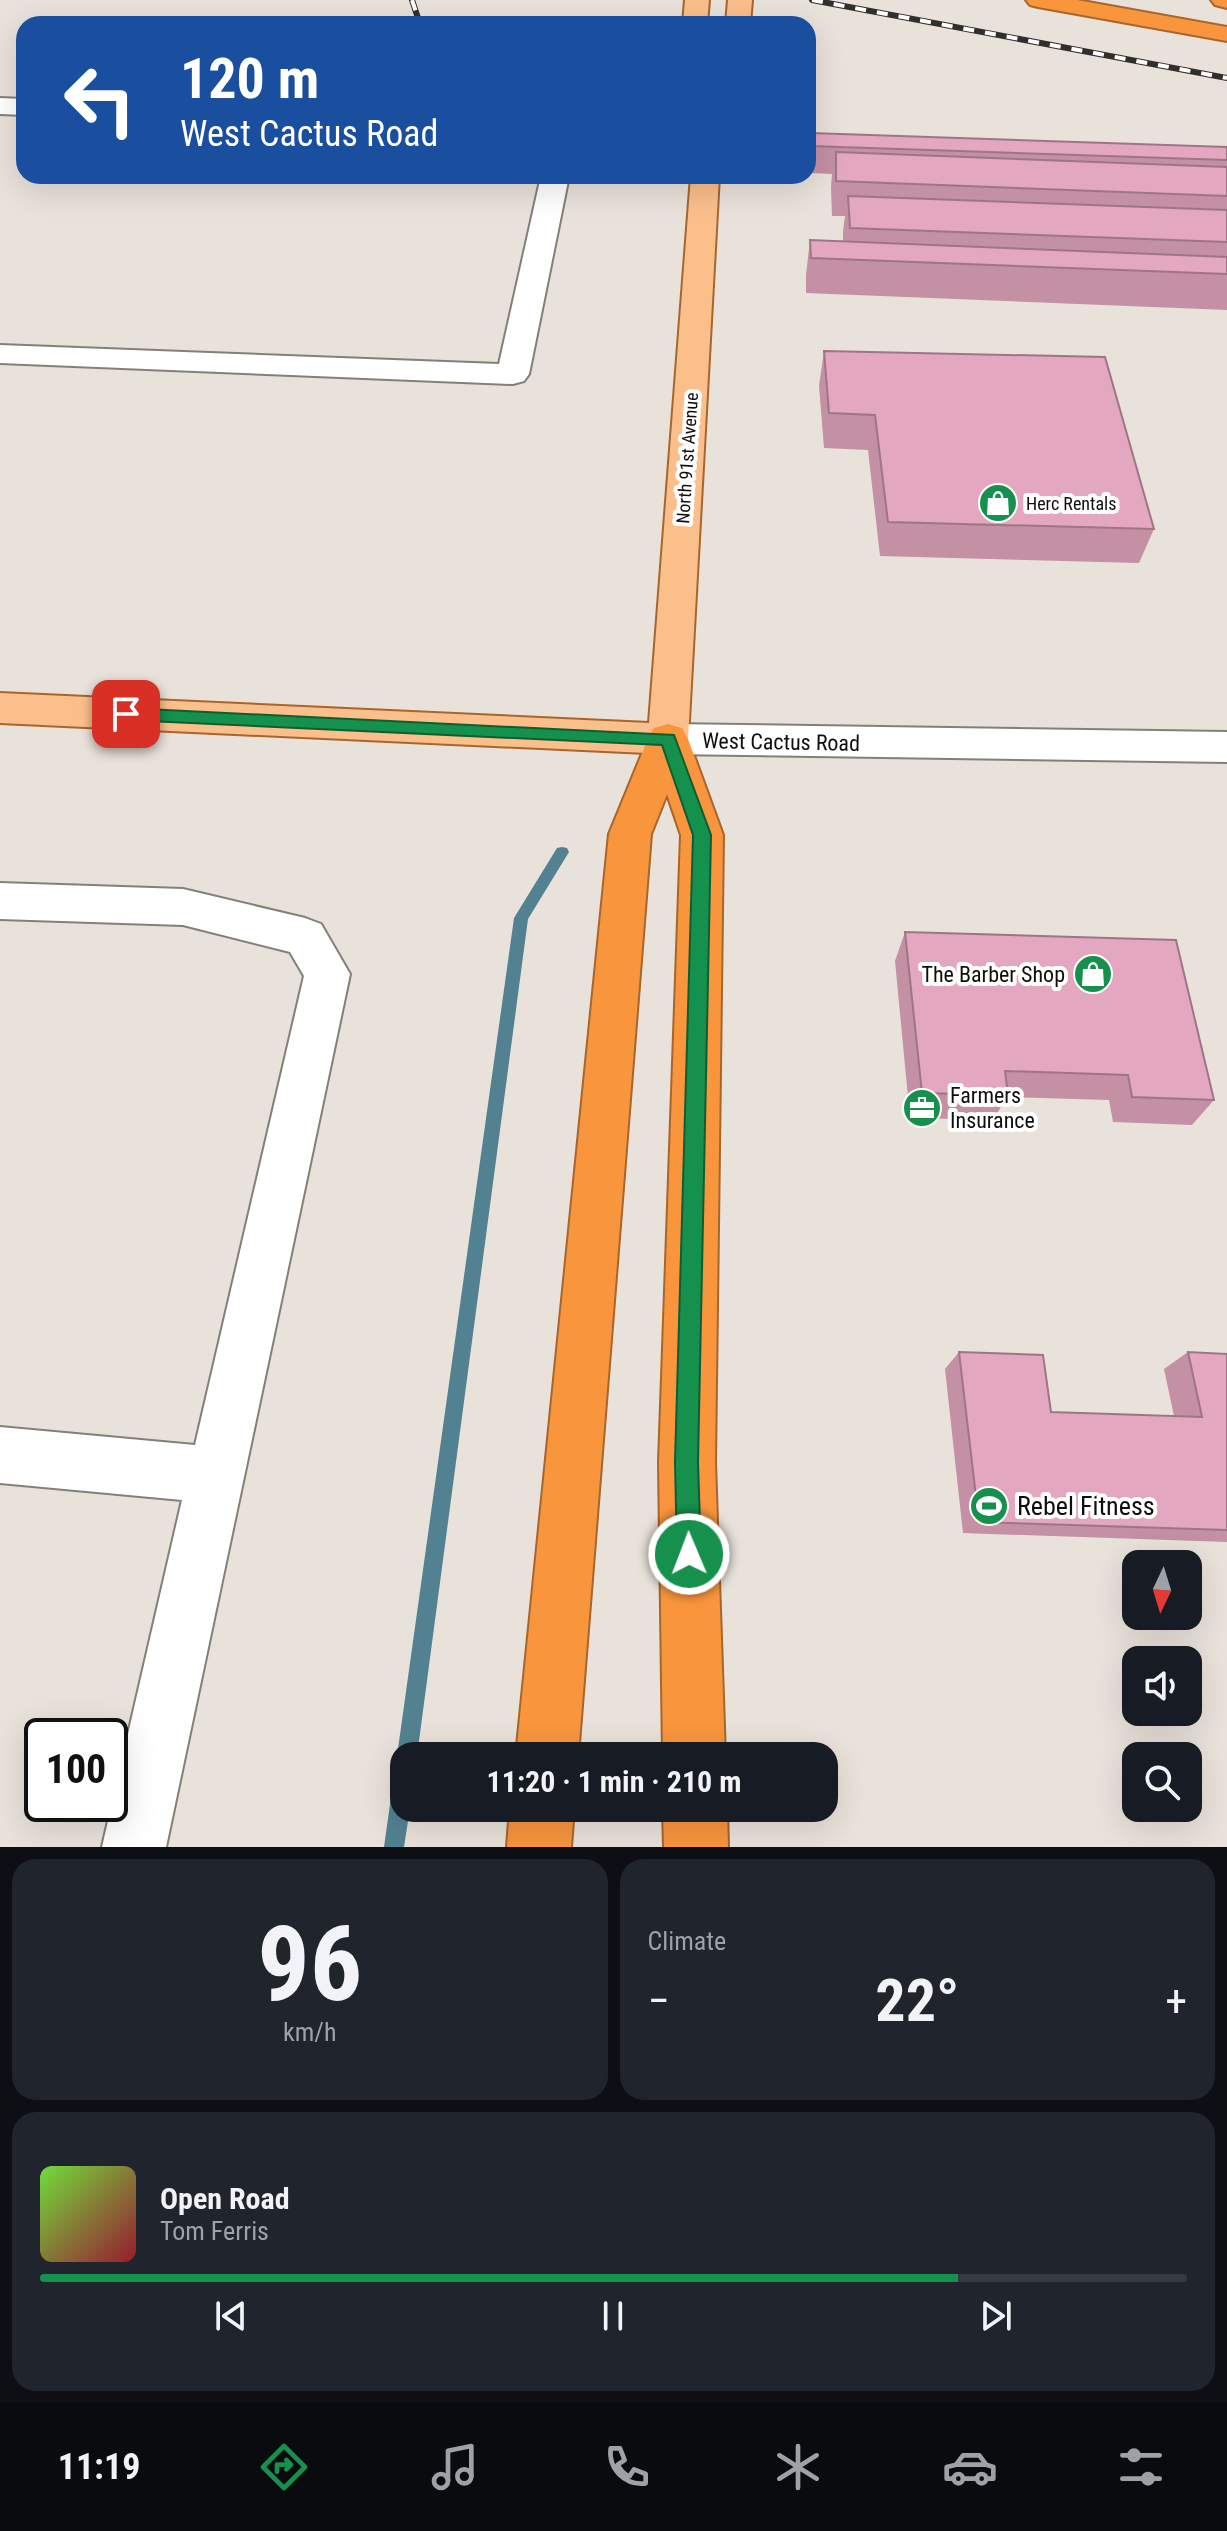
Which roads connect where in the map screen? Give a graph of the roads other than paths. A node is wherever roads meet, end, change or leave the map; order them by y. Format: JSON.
{"nodes":[{"id":1,"x":1038,"y":0,"type":"edge"},
{"id":2,"x":1227,"y":34,"type":"edge"},
{"id":3,"x":553,"y":184,"type":"edge"},
{"id":4,"x":704,"y":184,"type":"edge"},
{"id":5,"x":0,"y":354,"type":"edge"},
{"id":6,"x":0,"y":708,"type":"edge"},
{"id":7,"x":668,"y":739,"type":"junction"},
{"id":8,"x":1227,"y":747,"type":"edge"},
{"id":9,"x":0,"y":901,"type":"edge"},
{"id":10,"x":0,"y":1455,"type":"edge"},
{"id":11,"x":217,"y":1475,"type":"junction"},
{"id":12,"x":548,"y":1742,"type":"edge"},
{"id":13,"x":694,"y":1742,"type":"edge"},
{"id":14,"x":541,"y":1822,"type":"edge"},
{"id":15,"x":695,"y":1822,"type":"edge"},
{"id":16,"x":134,"y":1847,"type":"edge"},
{"id":17,"x":539,"y":1847,"type":"edge"},
{"id":18,"x":696,"y":1847,"type":"edge"}],
"edges":[{"from":1,"to":2,"type":"highway"},
{"from":3,"to":5,"type":"street"},
{"from":4,"to":7,"type":"main road","name":"North 91st Avenue"},
{"from":6,"to":7,"type":"main road","name":"West Cactus Road"},
{"from":7,"to":8,"type":"street","name":"West Cactus Road"},
{"from":7,"to":12,"type":"highway"},
{"from":7,"to":13,"type":"highway"},
{"from":9,"to":11,"type":"street"},
{"from":10,"to":11,"type":"street"},
{"from":11,"to":16,"type":"street"},
{"from":14,"to":17,"type":"highway"},
{"from":15,"to":18,"type":"highway"}]}
